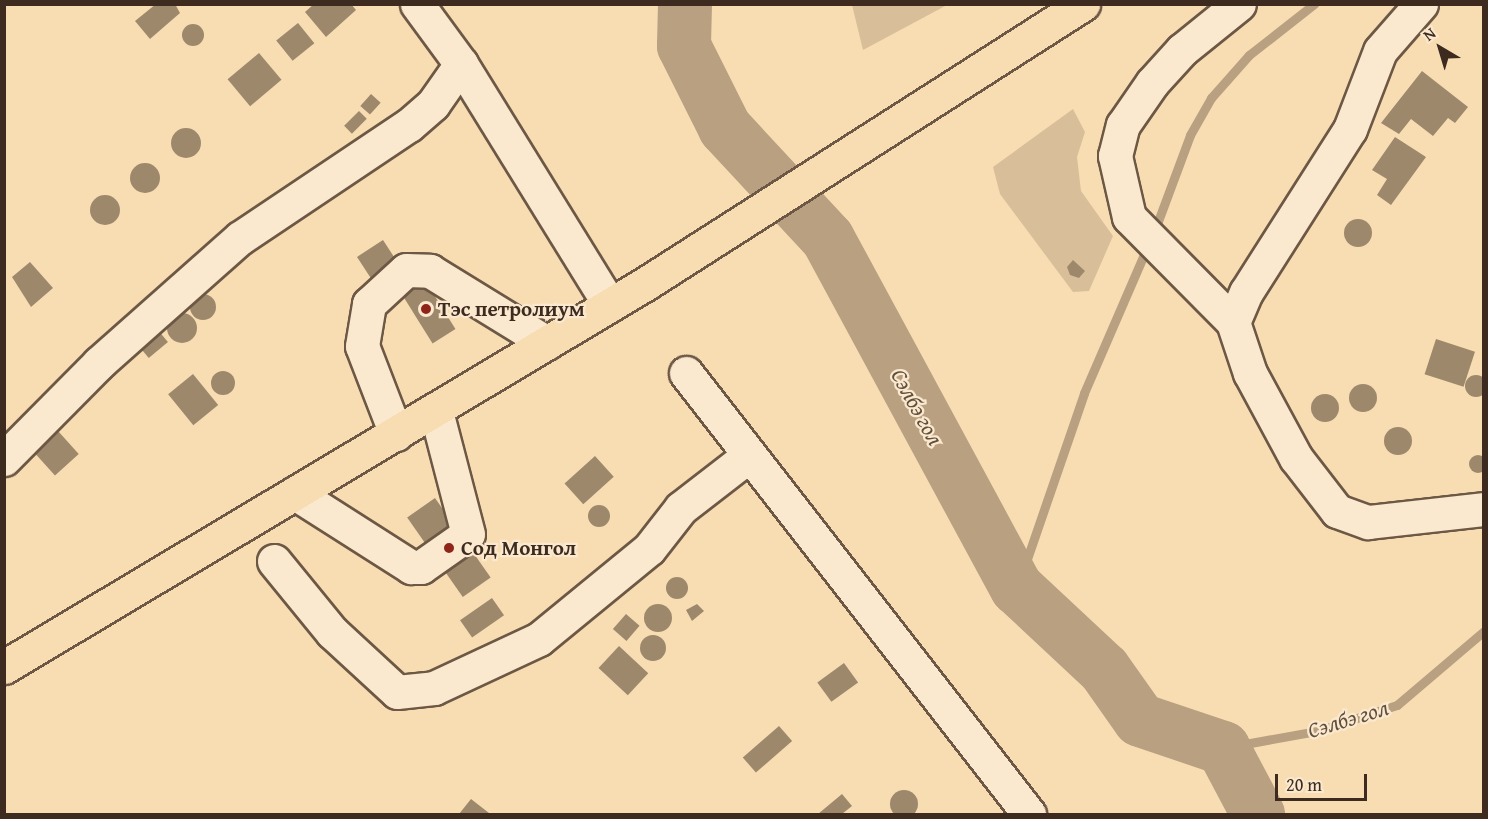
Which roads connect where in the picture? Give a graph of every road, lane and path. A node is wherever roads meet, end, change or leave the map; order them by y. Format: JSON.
{"nodes":[{"id":1,"x":417,"y":4,"type":"edge"},
{"id":2,"x":1083,"y":4,"type":"edge"},
{"id":3,"x":1239,"y":4,"type":"edge"},
{"id":4,"x":1421,"y":4,"type":"edge"},
{"id":5,"x":461,"y":64,"type":"junction"},
{"id":6,"x":610,"y":305,"type":"junction"},
{"id":7,"x":1233,"y":322,"type":"junction"},
{"id":8,"x":547,"y":343,"type":"junction"},
{"id":9,"x":686,"y":373,"type":"dead end"},
{"id":10,"x":436,"y":411,"type":"junction"},
{"id":11,"x":396,"y":434,"type":"junction"},
{"id":12,"x":747,"y":457,"type":"junction"},
{"id":13,"x":4,"y":459,"type":"edge"},
{"id":14,"x":295,"y":493,"type":"junction"},
{"id":15,"x":1484,"y":509,"type":"edge"},
{"id":16,"x":274,"y":561,"type":"dead end"},
{"id":17,"x":4,"y":667,"type":"edge"},
{"id":18,"x":1029,"y":814,"type":"edge"}],
"edges":[{"from":1,"to":5,"type":"street"},
{"from":2,"to":6,"type":"main road"},
{"from":3,"to":7,"type":"street"},
{"from":4,"to":7,"type":"street"},
{"from":5,"to":6,"type":"street"},
{"from":5,"to":13,"type":"street"},
{"from":6,"to":8,"type":"main road"},
{"from":7,"to":15,"type":"street"},
{"from":8,"to":10,"type":"main road"},
{"from":8,"to":11,"type":"street"},
{"from":9,"to":12,"type":"street"},
{"from":10,"to":11,"type":"main road"},
{"from":10,"to":14,"type":"street"},
{"from":11,"to":14,"type":"main road"},
{"from":12,"to":16,"type":"street"},
{"from":12,"to":18,"type":"street"},
{"from":14,"to":17,"type":"main road"}]}
